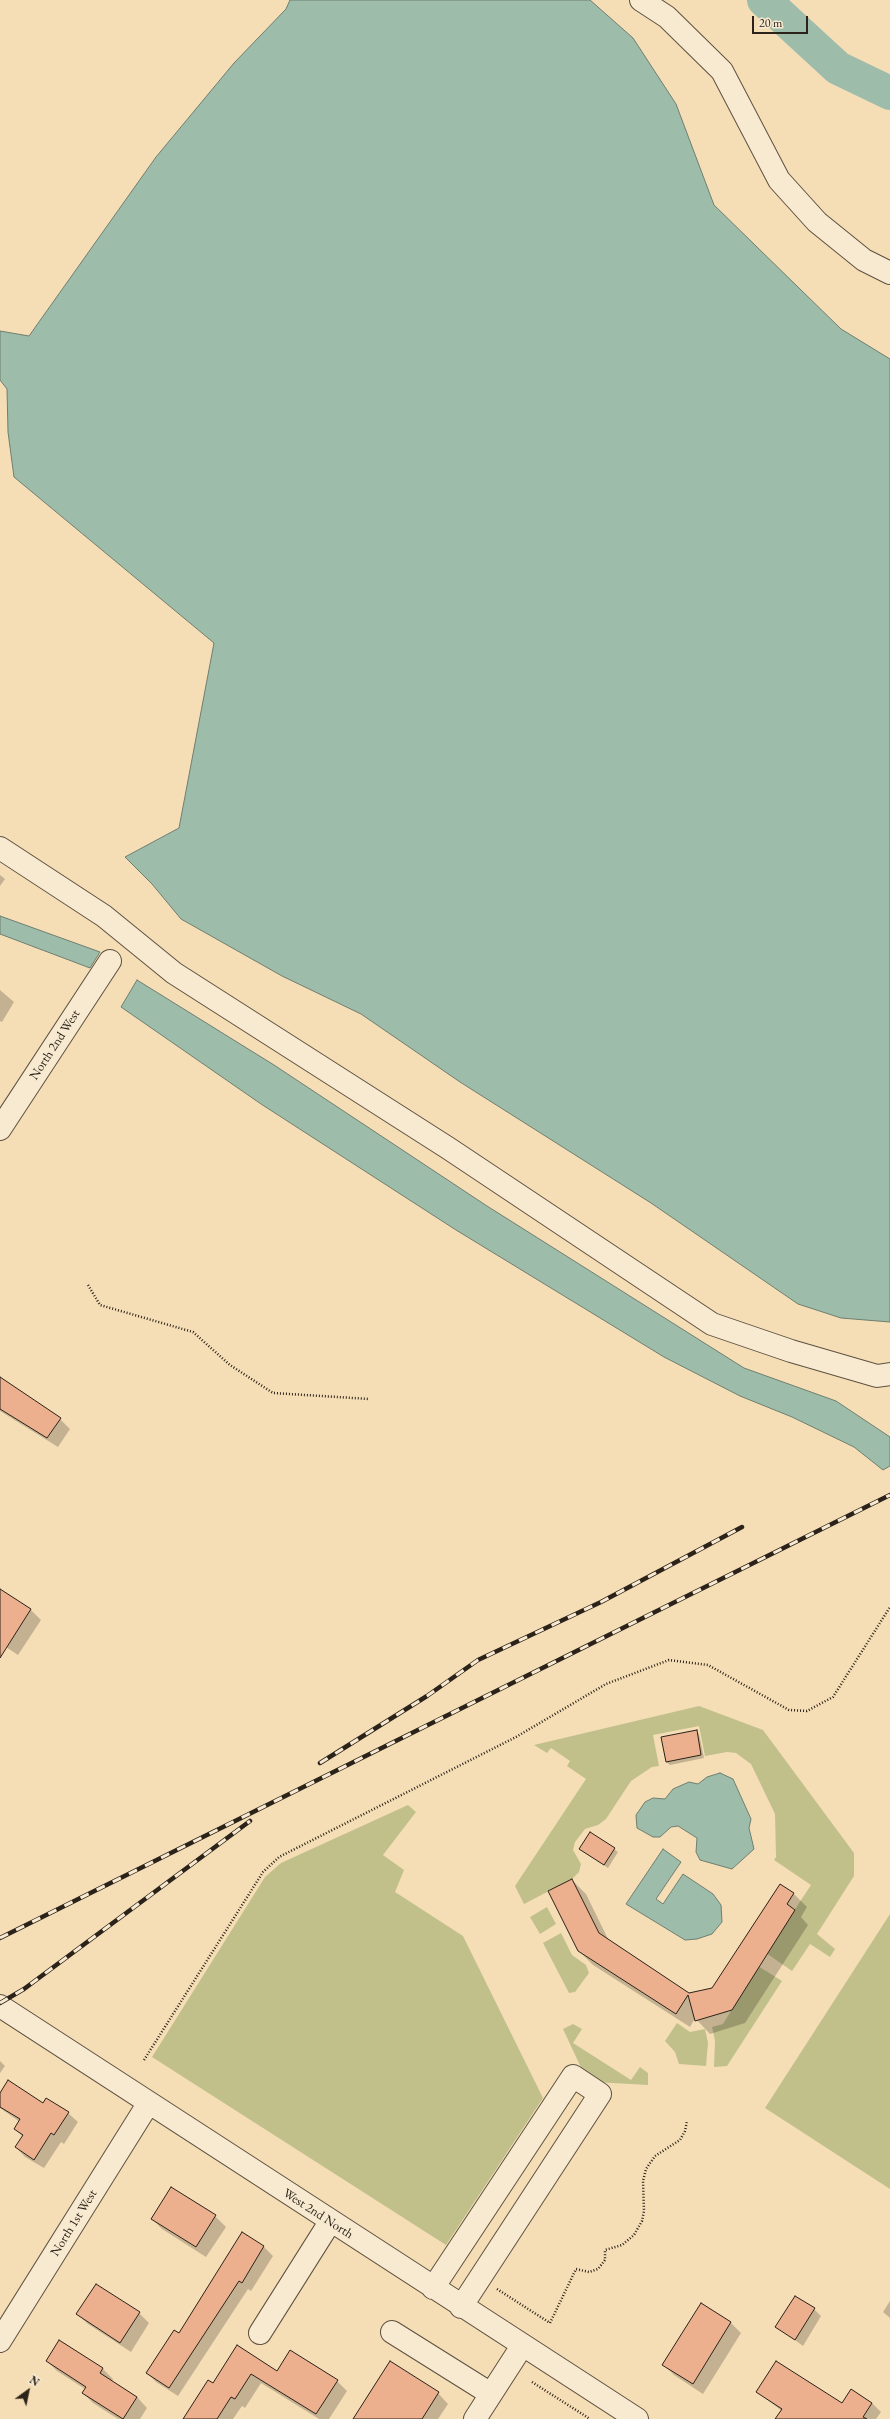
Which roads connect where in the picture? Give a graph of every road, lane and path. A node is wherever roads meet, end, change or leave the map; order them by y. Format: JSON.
{"nodes":[{"id":1,"x":640,"y":0,"type":"edge"},
{"id":2,"x":890,"y":273,"type":"edge"},
{"id":3,"x":0,"y":848,"type":"edge"},
{"id":4,"x":110,"y":962,"type":"dead end"},
{"id":5,"x":0,"y":1129,"type":"edge"},
{"id":6,"x":88,"y":1285,"type":"dead end"},
{"id":7,"x":890,"y":1374,"type":"edge"},
{"id":8,"x":369,"y":1399,"type":"dead end"},
{"id":9,"x":890,"y":1608,"type":"edge"},
{"id":10,"x":0,"y":2006,"type":"edge"},
{"id":11,"x":144,"y":2060,"type":"dead end"},
{"id":12,"x":148,"y":2104,"type":"junction"},
{"id":13,"x":687,"y":2121,"type":"dead end"},
{"id":14,"x":330,"y":2222,"type":"junction"},
{"id":15,"x":433,"y":2288,"type":"junction"},
{"id":16,"x":494,"y":2288,"type":"dead end"},
{"id":17,"x":461,"y":2307,"type":"junction"},
{"id":18,"x":392,"y":2332,"type":"dead end"},
{"id":19,"x":260,"y":2333,"type":"dead end"},
{"id":20,"x":0,"y":2341,"type":"edge"},
{"id":21,"x":522,"y":2346,"type":"junction"},
{"id":22,"x":532,"y":2382,"type":"dead end"},
{"id":23,"x":491,"y":2394,"type":"junction"},
{"id":24,"x":475,"y":2419,"type":"edge"},
{"id":25,"x":590,"y":2419,"type":"edge"},
{"id":26,"x":637,"y":2419,"type":"edge"}],
"edges":[{"from":1,"to":2,"type":"street"},
{"from":3,"to":7,"type":"street"},
{"from":4,"to":5,"type":"street","name":"North 2nd West"},
{"from":6,"to":8,"type":"path"},
{"from":9,"to":11,"type":"path"},
{"from":10,"to":12,"type":"street","name":"West 2nd North"},
{"from":12,"to":14,"type":"street","name":"West 2nd North"},
{"from":12,"to":20,"type":"street","name":"North 1st West"},
{"from":13,"to":16,"type":"path"},
{"from":14,"to":15,"type":"street","name":"West 2nd North"},
{"from":14,"to":19,"type":"street"},
{"from":15,"to":17,"type":"street","name":"West 2nd North"},
{"from":15,"to":17,"type":"street"},
{"from":17,"to":21,"type":"street","name":"West 2nd North"},
{"from":18,"to":23,"type":"street"},
{"from":21,"to":23,"type":"street"},
{"from":21,"to":26,"type":"street","name":"West 2nd North"},
{"from":22,"to":25,"type":"path"},
{"from":23,"to":24,"type":"street"}]}
